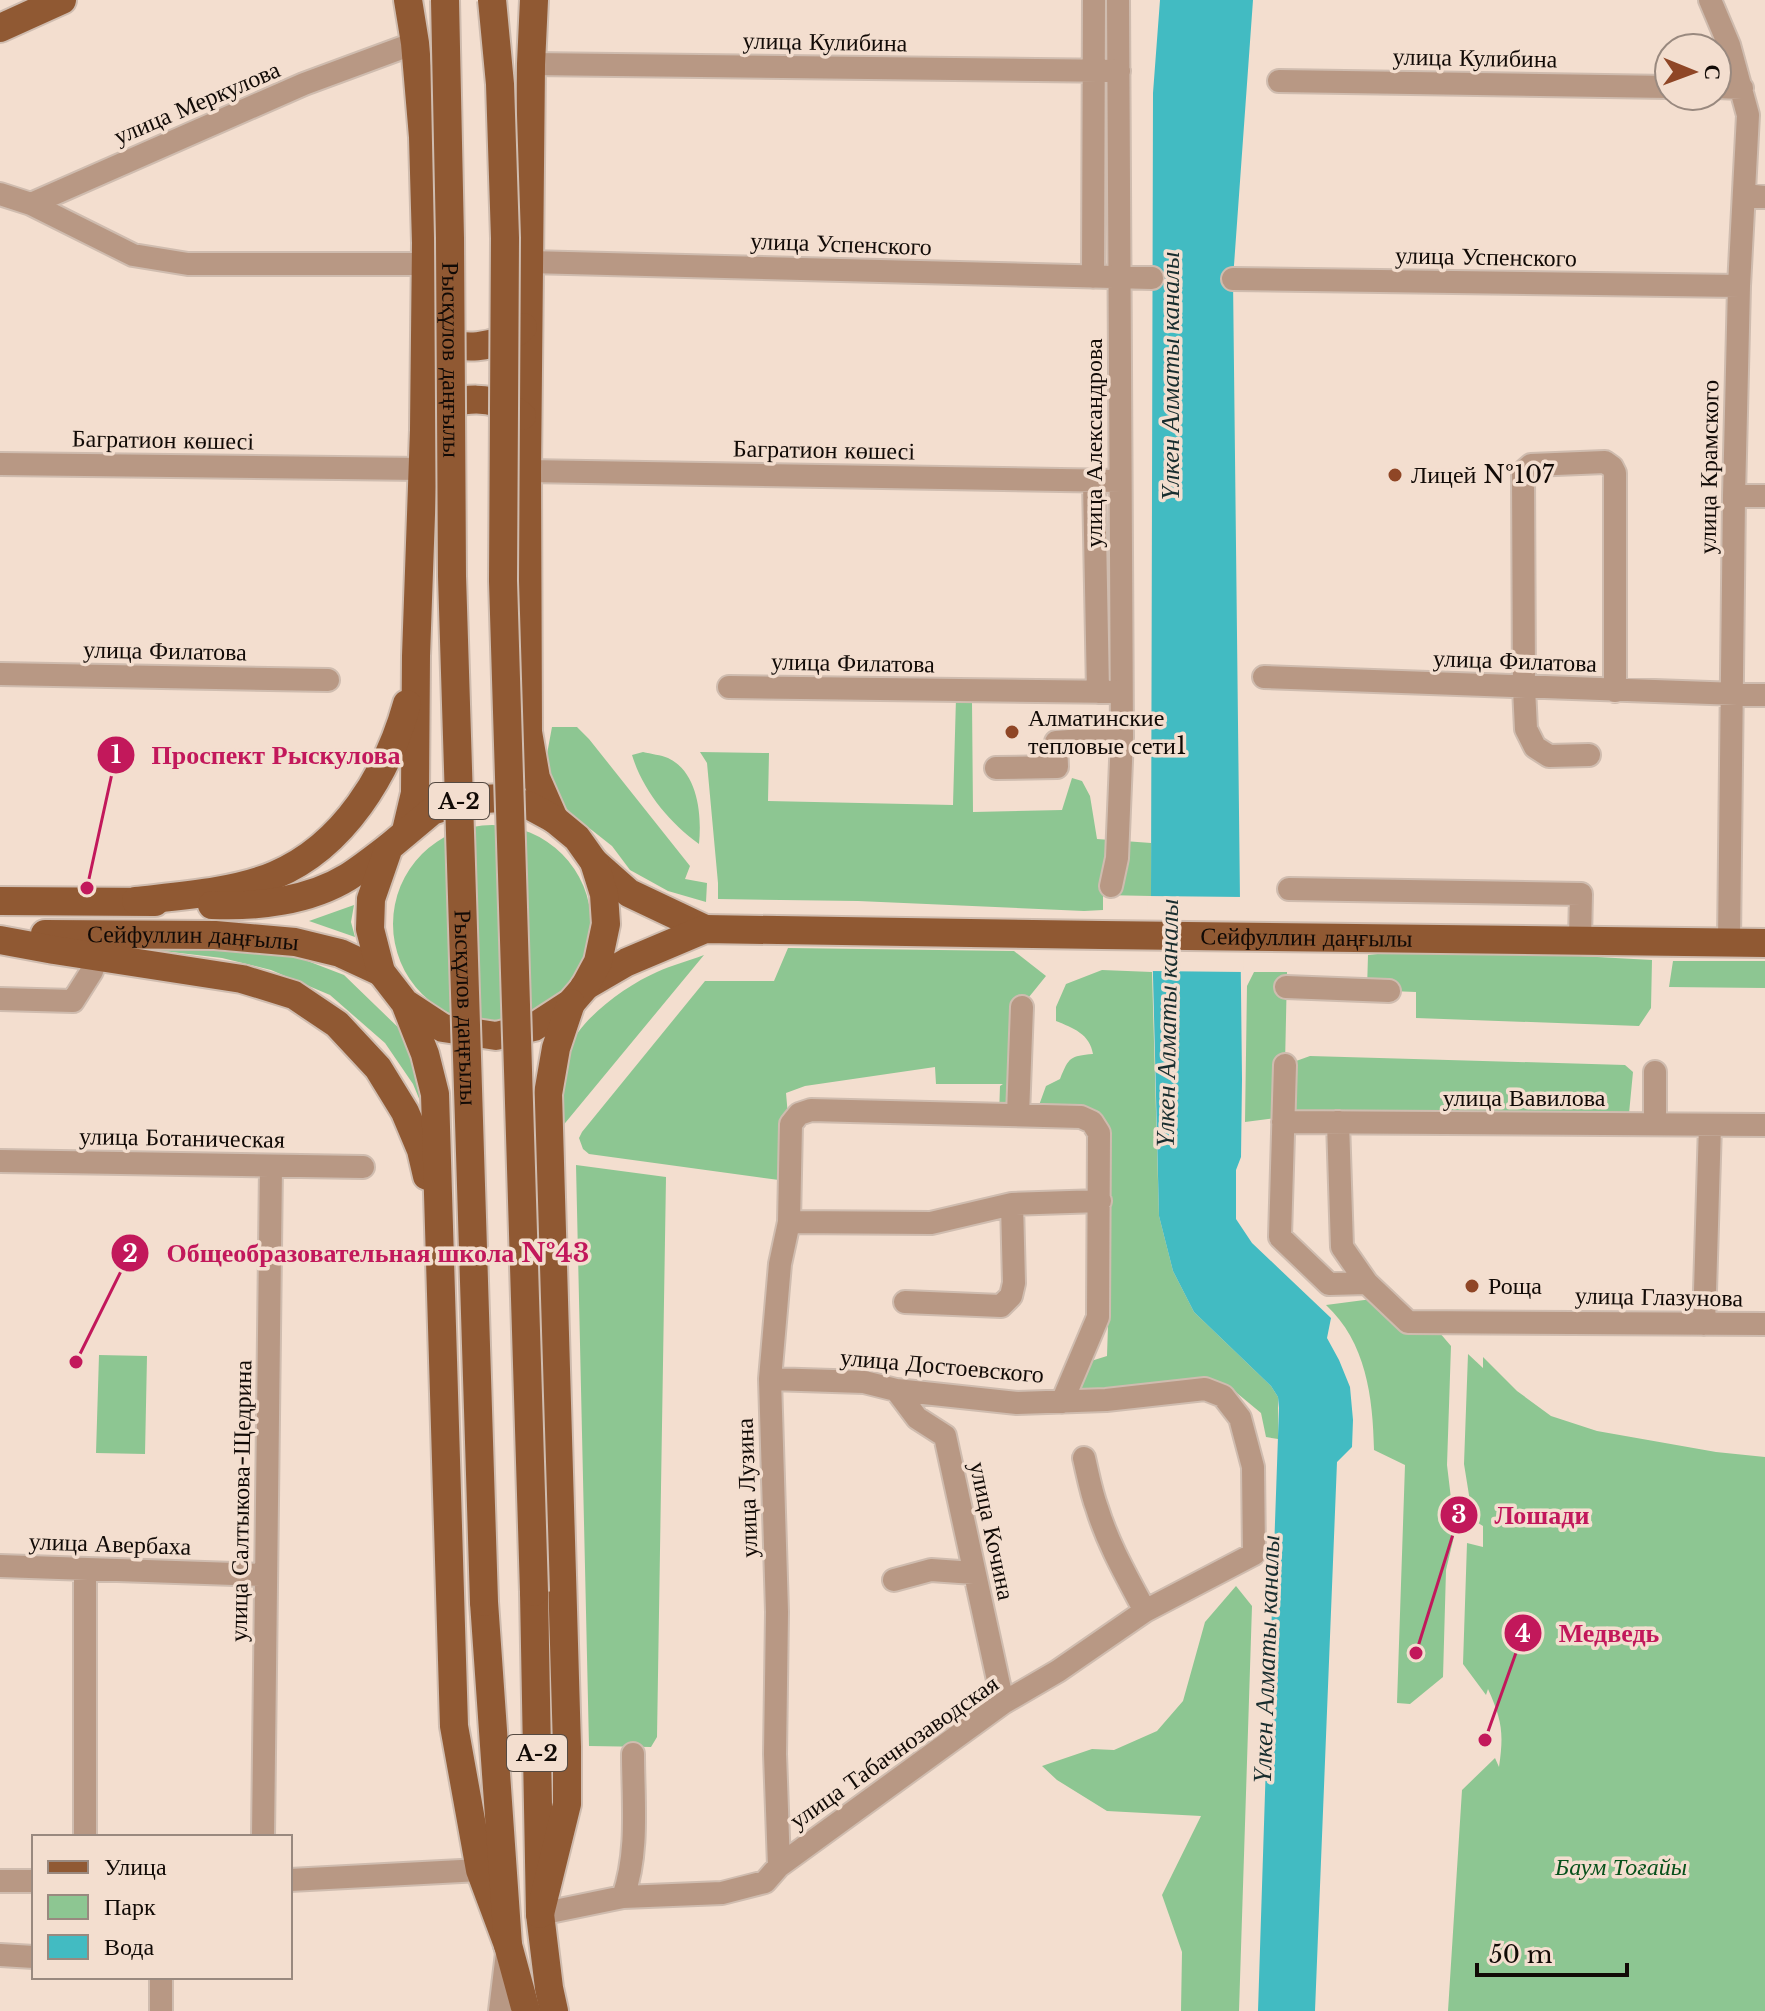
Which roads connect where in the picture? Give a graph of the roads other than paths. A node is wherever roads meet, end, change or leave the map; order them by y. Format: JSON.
{"nodes":[{"id":1,"x":62,"y":0,"type":"edge"},
{"id":2,"x":408,"y":0,"type":"edge"},
{"id":3,"x":445,"y":0,"type":"edge"},
{"id":4,"x":492,"y":0,"type":"edge"},
{"id":5,"x":534,"y":0,"type":"edge"},
{"id":6,"x":1094,"y":0,"type":"edge"},
{"id":7,"x":1118,"y":0,"type":"edge"},
{"id":8,"x":1710,"y":0,"type":"edge"},
{"id":9,"x":0,"y":28,"type":"edge"},
{"id":10,"x":415,"y":43,"type":"junction"},
{"id":11,"x":531,"y":64,"type":"junction"},
{"id":12,"x":1095,"y":71,"type":"junction"},
{"id":13,"x":1119,"y":71,"type":"junction"},
{"id":14,"x":1279,"y":81,"type":"dead end"},
{"id":15,"x":1653,"y":87,"type":"edge"},
{"id":16,"x":1733,"y":88,"type":"edge"},
{"id":17,"x":1742,"y":88,"type":"junction"},
{"id":18,"x":0,"y":194,"type":"edge"},
{"id":19,"x":1755,"y":196,"type":"edge"},
{"id":20,"x":31,"y":204,"type":"junction"},
{"id":21,"x":529,"y":262,"type":"junction"},
{"id":22,"x":425,"y":264,"type":"junction"},
{"id":23,"x":1093,"y":277,"type":"junction"},
{"id":24,"x":1120,"y":278,"type":"junction"},
{"id":25,"x":1152,"y":278,"type":"dead end"},
{"id":26,"x":1233,"y":279,"type":"dead end"},
{"id":27,"x":1739,"y":286,"type":"junction"},
{"id":28,"x":529,"y":321,"type":"junction"},
{"id":29,"x":425,"y":324,"type":"junction"},
{"id":30,"x":528,"y":422,"type":"junction"},
{"id":31,"x":424,"y":430,"type":"junction"},
{"id":32,"x":0,"y":464,"type":"edge"},
{"id":33,"x":422,"y":469,"type":"junction"},
{"id":34,"x":527,"y":471,"type":"junction"},
{"id":35,"x":1094,"y":481,"type":"junction"},
{"id":36,"x":1120,"y":481,"type":"junction"},
{"id":37,"x":1734,"y":496,"type":"junction"},
{"id":38,"x":1765,"y":496,"type":"edge"},
{"id":39,"x":416,"y":656,"type":"junction"},
{"id":40,"x":0,"y":674,"type":"edge"},
{"id":41,"x":1264,"y":677,"type":"dead end"},
{"id":42,"x":328,"y":680,"type":"dead end"},
{"id":43,"x":729,"y":687,"type":"dead end"},
{"id":44,"x":1524,"y":688,"type":"junction"},
{"id":45,"x":1615,"y":691,"type":"junction"},
{"id":46,"x":1098,"y":692,"type":"junction"},
{"id":47,"x":1121,"y":692,"type":"junction"},
{"id":48,"x":1732,"y":694,"type":"junction"},
{"id":49,"x":1765,"y":695,"type":"edge"},
{"id":50,"x":1122,"y":737,"type":"junction"},
{"id":51,"x":1589,"y":755,"type":"dead end"},
{"id":52,"x":996,"y":768,"type":"dead end"},
{"id":53,"x":554,"y":819,"type":"junction"},
{"id":54,"x":398,"y":839,"type":"junction"},
{"id":55,"x":594,"y":862,"type":"junction"},
{"id":56,"x":1111,"y":886,"type":"dead end"},
{"id":57,"x":1289,"y":889,"type":"dead end"},
{"id":58,"x":0,"y":901,"type":"edge"},
{"id":59,"x":136,"y":901,"type":"junction"},
{"id":60,"x":705,"y":929,"type":"junction"},
{"id":61,"x":0,"y":937,"type":"edge"},
{"id":62,"x":1580,"y":940,"type":"junction"},
{"id":63,"x":1729,"y":942,"type":"junction"},
{"id":64,"x":1765,"y":943,"type":"edge"},
{"id":65,"x":97,"y":957,"type":"junction"},
{"id":66,"x":381,"y":972,"type":"junction"},
{"id":67,"x":1286,"y":987,"type":"dead end"},
{"id":68,"x":1389,"y":991,"type":"dead end"},
{"id":69,"x":577,"y":995,"type":"junction"},
{"id":70,"x":0,"y":999,"type":"edge"},
{"id":71,"x":405,"y":1003,"type":"junction"},
{"id":72,"x":1022,"y":1007,"type":"dead end"},
{"id":73,"x":1285,"y":1065,"type":"dead end"},
{"id":74,"x":1655,"y":1072,"type":"dead end"},
{"id":75,"x":1018,"y":1115,"type":"junction"},
{"id":76,"x":1283,"y":1122,"type":"junction"},
{"id":77,"x":1338,"y":1122,"type":"junction"},
{"id":78,"x":1655,"y":1124,"type":"junction"},
{"id":79,"x":1710,"y":1125,"type":"junction"},
{"id":80,"x":1765,"y":1125,"type":"edge"},
{"id":81,"x":0,"y":1161,"type":"edge"},
{"id":82,"x":271,"y":1166,"type":"junction"},
{"id":83,"x":363,"y":1167,"type":"dead end"},
{"id":84,"x":1100,"y":1201,"type":"junction"},
{"id":85,"x":1012,"y":1204,"type":"junction"},
{"id":86,"x":789,"y":1222,"type":"junction"},
{"id":87,"x":438,"y":1227,"type":"junction"},
{"id":88,"x":1367,"y":1283,"type":"junction"},
{"id":89,"x":905,"y":1302,"type":"dead end"},
{"id":90,"x":1704,"y":1324,"type":"junction"},
{"id":91,"x":1765,"y":1324,"type":"edge"},
{"id":92,"x":770,"y":1379,"type":"junction"},
{"id":93,"x":896,"y":1390,"type":"junction"},
{"id":94,"x":1062,"y":1402,"type":"junction"},
{"id":95,"x":1084,"y":1458,"type":"dead end"},
{"id":96,"x":1254,"y":1554,"type":"joint"},
{"id":97,"x":0,"y":1566,"type":"edge"},
{"id":98,"x":85,"y":1570,"type":"junction"},
{"id":99,"x":974,"y":1573,"type":"junction"},
{"id":100,"x":266,"y":1575,"type":"junction"},
{"id":101,"x":894,"y":1580,"type":"dead end"},
{"id":102,"x":1145,"y":1611,"type":"junction"},
{"id":103,"x":1003,"y":1703,"type":"junction"},
{"id":104,"x":633,"y":1754,"type":"dead end"},
{"id":105,"x":85,"y":1835,"type":"edge"},
{"id":106,"x":263,"y":1835,"type":"edge"},
{"id":107,"x":779,"y":1866,"type":"junction"},
{"id":108,"x":480,"y":1870,"type":"junction"},
{"id":109,"x":292,"y":1880,"type":"edge"},
{"id":110,"x":0,"y":1881,"type":"edge"},
{"id":111,"x":32,"y":1881,"type":"edge"},
{"id":112,"x":623,"y":1897,"type":"junction"},
{"id":113,"x":540,"y":1914,"type":"junction"},
{"id":114,"x":508,"y":1945,"type":"junction"},
{"id":115,"x":0,"y":1955,"type":"edge"},
{"id":116,"x":32,"y":1957,"type":"edge"},
{"id":117,"x":161,"y":1979,"type":"edge"},
{"id":118,"x":161,"y":2011,"type":"edge"},
{"id":119,"x":500,"y":2011,"type":"edge"},
{"id":120,"x":526,"y":2011,"type":"edge"},
{"id":121,"x":554,"y":2011,"type":"edge"}],
"edges":[{"from":1,"to":9,"type":"main road"},
{"from":2,"to":10,"type":"main road"},
{"from":3,"to":114,"type":"main road","name":"Рысқұлов даңғылы","number":"A-2","bridge":true},
{"from":4,"to":113,"type":"main road","name":"Рысқұлов даңғылы","number":"A-2","bridge":true},
{"from":5,"to":11,"type":"main road"},
{"from":6,"to":12,"type":"street"},
{"from":7,"to":13,"type":"street","name":"улица Александрова"},
{"from":8,"to":17,"type":"street","name":"улица Крамского"},
{"from":10,"to":20,"type":"street","name":"улица Меркулова"},
{"from":10,"to":22,"type":"main road"},
{"from":11,"to":12,"type":"street","name":"улица Кулибина"},
{"from":11,"to":21,"type":"main road"},
{"from":12,"to":13,"type":"street","name":"улица Кулибина"},
{"from":12,"to":23,"type":"street"},
{"from":13,"to":24,"type":"street","name":"улица Александрова"},
{"from":14,"to":15,"type":"street","name":"улица Кулибина"},
{"from":16,"to":17,"type":"street"},
{"from":17,"to":19,"type":"street","name":"улица Крамского"},
{"from":18,"to":20,"type":"street"},
{"from":19,"to":27,"type":"street","name":"улица Крамского"},
{"from":20,"to":22,"type":"street"},
{"from":21,"to":23,"type":"street","name":"улица Успенского"},
{"from":21,"to":28,"type":"main road"},
{"from":22,"to":29,"type":"main road"},
{"from":23,"to":24,"type":"street","name":"улица Успенского"},
{"from":24,"to":25,"type":"street","name":"улица Успенского"},
{"from":24,"to":36,"type":"street","name":"улица Александрова"},
{"from":26,"to":27,"type":"street","name":"улица Успенского"},
{"from":27,"to":37,"type":"street","name":"улица Крамского"},
{"from":28,"to":29,"type":"main road"},
{"from":28,"to":30,"type":"main road"},
{"from":29,"to":31,"type":"main road"},
{"from":30,"to":31,"type":"main road"},
{"from":30,"to":34,"type":"main road"},
{"from":31,"to":33,"type":"main road"},
{"from":32,"to":33,"type":"street","name":"Багратион көшесі"},
{"from":33,"to":39,"type":"main road"},
{"from":34,"to":35,"type":"street","name":"Багратион көшесі"},
{"from":34,"to":53,"type":"main road"},
{"from":35,"to":36,"type":"street","name":"Багратион көшесі"},
{"from":35,"to":46,"type":"street"},
{"from":36,"to":47,"type":"street","name":"улица Александрова"},
{"from":37,"to":38,"type":"street"},
{"from":37,"to":48,"type":"street","name":"улица Крамского"},
{"from":39,"to":54,"type":"main road"},
{"from":39,"to":59,"type":"main road"},
{"from":40,"to":42,"type":"street","name":"улица Филатова"},
{"from":41,"to":44,"type":"street","name":"улица Филатова"},
{"from":43,"to":46,"type":"street","name":"улица Филатова"},
{"from":44,"to":45,"type":"street","name":"улица Филатова"},
{"from":44,"to":45,"type":"street"},
{"from":44,"to":51,"type":"street"},
{"from":45,"to":48,"type":"street","name":"улица Филатова"},
{"from":46,"to":47,"type":"street","name":"улица Филатова"},
{"from":47,"to":50,"type":"street","name":"улица Александрова"},
{"from":48,"to":49,"type":"street","name":"улица Филатова"},
{"from":48,"to":63,"type":"street","name":"улица Крамского"},
{"from":50,"to":52,"type":"street"},
{"from":50,"to":56,"type":"street","name":"улица Александрова"},
{"from":53,"to":54,"type":"main road"},
{"from":53,"to":55,"type":"main road"},
{"from":54,"to":59,"type":"main road","name":"Сейфуллин даңғылы"},
{"from":54,"to":66,"type":"main road"},
{"from":55,"to":60,"type":"main road","name":"Сейфуллин даңғылы"},
{"from":55,"to":69,"type":"main road"},
{"from":57,"to":62,"type":"street"},
{"from":58,"to":59,"type":"main road","name":"Сейфуллин даңғылы"},
{"from":60,"to":62,"type":"main road","name":"Сейфуллин даңғылы"},
{"from":60,"to":69,"type":"main road","name":"Сейфуллин даңғылы"},
{"from":61,"to":65,"type":"main road"},
{"from":61,"to":66,"type":"main road","name":"Сейфуллин даңғылы"},
{"from":62,"to":63,"type":"main road","name":"Сейфуллин даңғылы"},
{"from":63,"to":64,"type":"main road","name":"Сейфуллин даңғылы"},
{"from":65,"to":70,"type":"street"},
{"from":65,"to":87,"type":"main road"},
{"from":66,"to":71,"type":"main road"},
{"from":67,"to":68,"type":"street"},
{"from":69,"to":71,"type":"main road"},
{"from":69,"to":113,"type":"main road"},
{"from":71,"to":87,"type":"main road"},
{"from":72,"to":75,"type":"street"},
{"from":73,"to":76,"type":"street"},
{"from":74,"to":78,"type":"street"},
{"from":75,"to":84,"type":"street"},
{"from":75,"to":86,"type":"street","name":"улица Лузина"},
{"from":76,"to":77,"type":"street","name":"улица Вавилова"},
{"from":76,"to":88,"type":"street"},
{"from":77,"to":78,"type":"street","name":"улица Вавилова"},
{"from":77,"to":88,"type":"street"},
{"from":78,"to":79,"type":"street","name":"улица Вавилова"},
{"from":79,"to":80,"type":"street","name":"улица Вавилова"},
{"from":79,"to":90,"type":"street"},
{"from":81,"to":82,"type":"street","name":"улица Ботаническая"},
{"from":82,"to":83,"type":"street","name":"улица Ботаническая"},
{"from":82,"to":100,"type":"street","name":"улица Салтыкова-Щедрина"},
{"from":84,"to":85,"type":"street"},
{"from":84,"to":94,"type":"street"},
{"from":85,"to":86,"type":"street"},
{"from":85,"to":89,"type":"street"},
{"from":86,"to":92,"type":"street","name":"улица Лузина"},
{"from":87,"to":108,"type":"main road"},
{"from":88,"to":90,"type":"street","name":"улица Глазунова"},
{"from":90,"to":91,"type":"street","name":"улица Глазунова"},
{"from":92,"to":93,"type":"street","name":"улица Достоевского"},
{"from":92,"to":107,"type":"street","name":"улица Лузина"},
{"from":93,"to":94,"type":"street","name":"улица Достоевского"},
{"from":93,"to":99,"type":"street","name":"улица Кочина"},
{"from":94,"to":96,"type":"street","name":"улица Достоевского"},
{"from":95,"to":102,"type":"street"},
{"from":96,"to":102,"type":"street","name":"улица Табачнозаводская"},
{"from":97,"to":98,"type":"street","name":"улица Авербаха"},
{"from":98,"to":100,"type":"street","name":"улица Авербаха"},
{"from":98,"to":105,"type":"street"},
{"from":99,"to":101,"type":"street"},
{"from":99,"to":103,"type":"street","name":"улица Кочина"},
{"from":100,"to":106,"type":"street","name":"улица Салтыкова-Щедрина"},
{"from":102,"to":103,"type":"street","name":"улица Табачнозаводская"},
{"from":103,"to":107,"type":"street","name":"улица Табачнозаводская"},
{"from":104,"to":112,"type":"street"},
{"from":107,"to":112,"type":"street","name":"улица Табачнозаводская"},
{"from":108,"to":109,"type":"street"},
{"from":108,"to":114,"type":"main road"},
{"from":110,"to":111,"type":"street"},
{"from":112,"to":113,"type":"street","name":"улица Табачнозаводская"},
{"from":113,"to":121,"type":"main road","name":"Рысқұлов даңғылы","number":"A-2"},
{"from":114,"to":119,"type":"street"},
{"from":114,"to":120,"type":"main road","name":"Рысқұлов даңғылы"},
{"from":115,"to":116,"type":"street"},
{"from":117,"to":118,"type":"street"}]}
